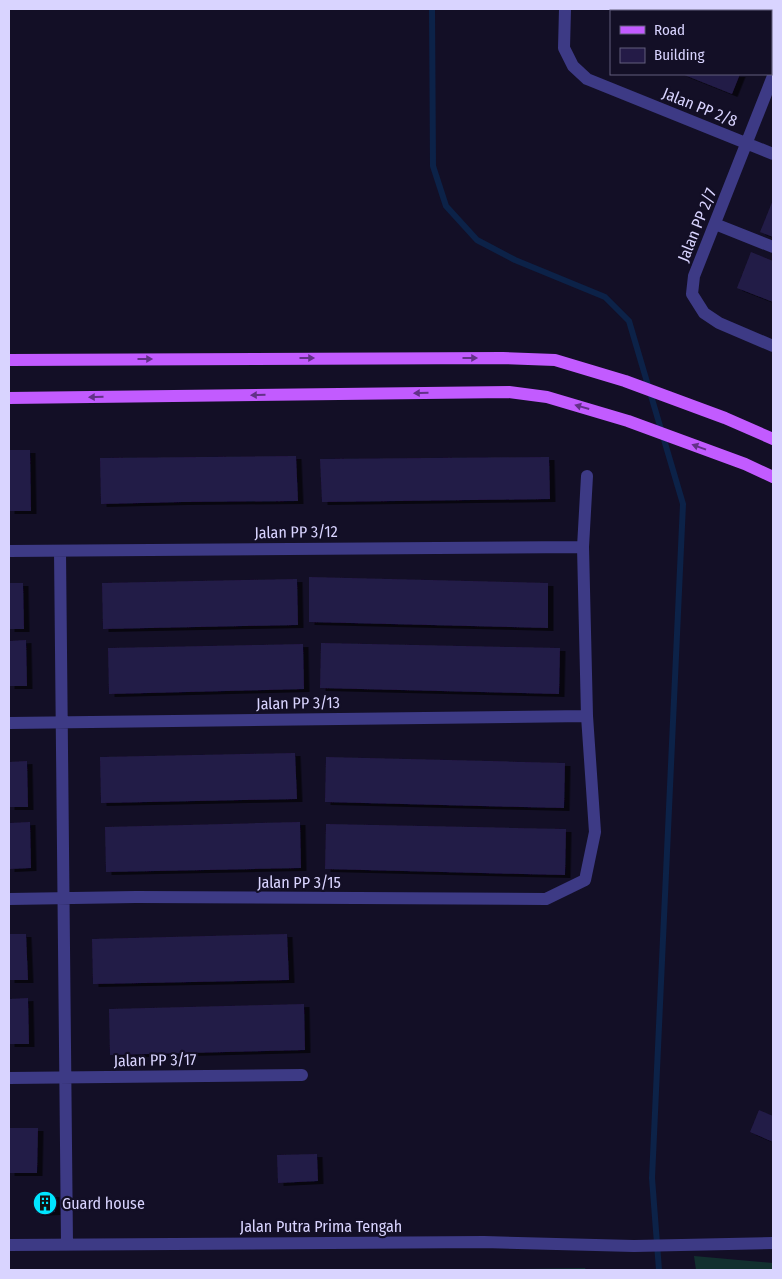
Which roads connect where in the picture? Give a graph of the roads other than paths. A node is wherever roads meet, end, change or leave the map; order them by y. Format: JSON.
{"nodes":[{"id":1,"x":565,"y":9,"type":"edge"},
{"id":2,"x":773,"y":76,"type":"edge"},
{"id":3,"x":747,"y":143,"type":"junction"},
{"id":4,"x":773,"y":154,"type":"edge"},
{"id":5,"x":715,"y":224,"type":"junction"},
{"id":6,"x":773,"y":247,"type":"edge"},
{"id":7,"x":773,"y":346,"type":"edge"},
{"id":8,"x":9,"y":360,"type":"edge"},
{"id":9,"x":9,"y":398,"type":"edge"},
{"id":10,"x":773,"y":439,"type":"edge"},
{"id":11,"x":587,"y":476,"type":"dead end"},
{"id":12,"x":773,"y":477,"type":"edge"},
{"id":13,"x":583,"y":547,"type":"junction"},
{"id":14,"x":9,"y":551,"type":"edge"},
{"id":15,"x":60,"y":551,"type":"junction"},
{"id":16,"x":588,"y":716,"type":"junction"},
{"id":17,"x":62,"y":722,"type":"junction"},
{"id":18,"x":9,"y":723,"type":"edge"},
{"id":19,"x":63,"y":898,"type":"junction"},
{"id":20,"x":9,"y":899,"type":"edge"},
{"id":21,"x":302,"y":1075,"type":"dead end"},
{"id":22,"x":9,"y":1078,"type":"edge"},
{"id":23,"x":65,"y":1078,"type":"junction"},
{"id":24,"x":773,"y":1242,"type":"edge"},
{"id":25,"x":68,"y":1244,"type":"junction"},
{"id":26,"x":9,"y":1245,"type":"edge"}],
"edges":[{"from":1,"to":3,"type":"street","name":"Jalan PP 2/8"},
{"from":2,"to":3,"type":"street","name":"Jalan PP 2/7"},
{"from":3,"to":4,"type":"street","name":"Jalan PP 2/8"},
{"from":3,"to":5,"type":"street","name":"Jalan PP 2/7"},
{"from":5,"to":6,"type":"street"},
{"from":5,"to":7,"type":"street","name":"Jalan PP 2/7"},
{"from":8,"to":10,"type":"main road","one_way":true},
{"from":12,"to":9,"type":"main road","one_way":true},
{"from":11,"to":13,"type":"street"},
{"from":13,"to":15,"type":"street","name":"Jalan PP 3/12"},
{"from":13,"to":16,"type":"street"},
{"from":14,"to":15,"type":"street","name":"Jalan PP 3/12"},
{"from":15,"to":17,"type":"street"},
{"from":16,"to":17,"type":"street","name":"Jalan PP 3/13"},
{"from":16,"to":19,"type":"street","name":"Jalan PP 3/15"},
{"from":17,"to":18,"type":"street","name":"Jalan PP 3/13"},
{"from":17,"to":19,"type":"street"},
{"from":19,"to":20,"type":"street","name":"Jalan PP 3/15"},
{"from":19,"to":23,"type":"street"},
{"from":21,"to":23,"type":"street","name":"Jalan PP 3/17"},
{"from":22,"to":23,"type":"street","name":"Jalan PP 3/17"},
{"from":23,"to":25,"type":"street"},
{"from":24,"to":25,"type":"street","name":"Jalan Putra Prima Tengah"},
{"from":25,"to":26,"type":"street","name":"Jalan Putra Prima Tengah"}]}
